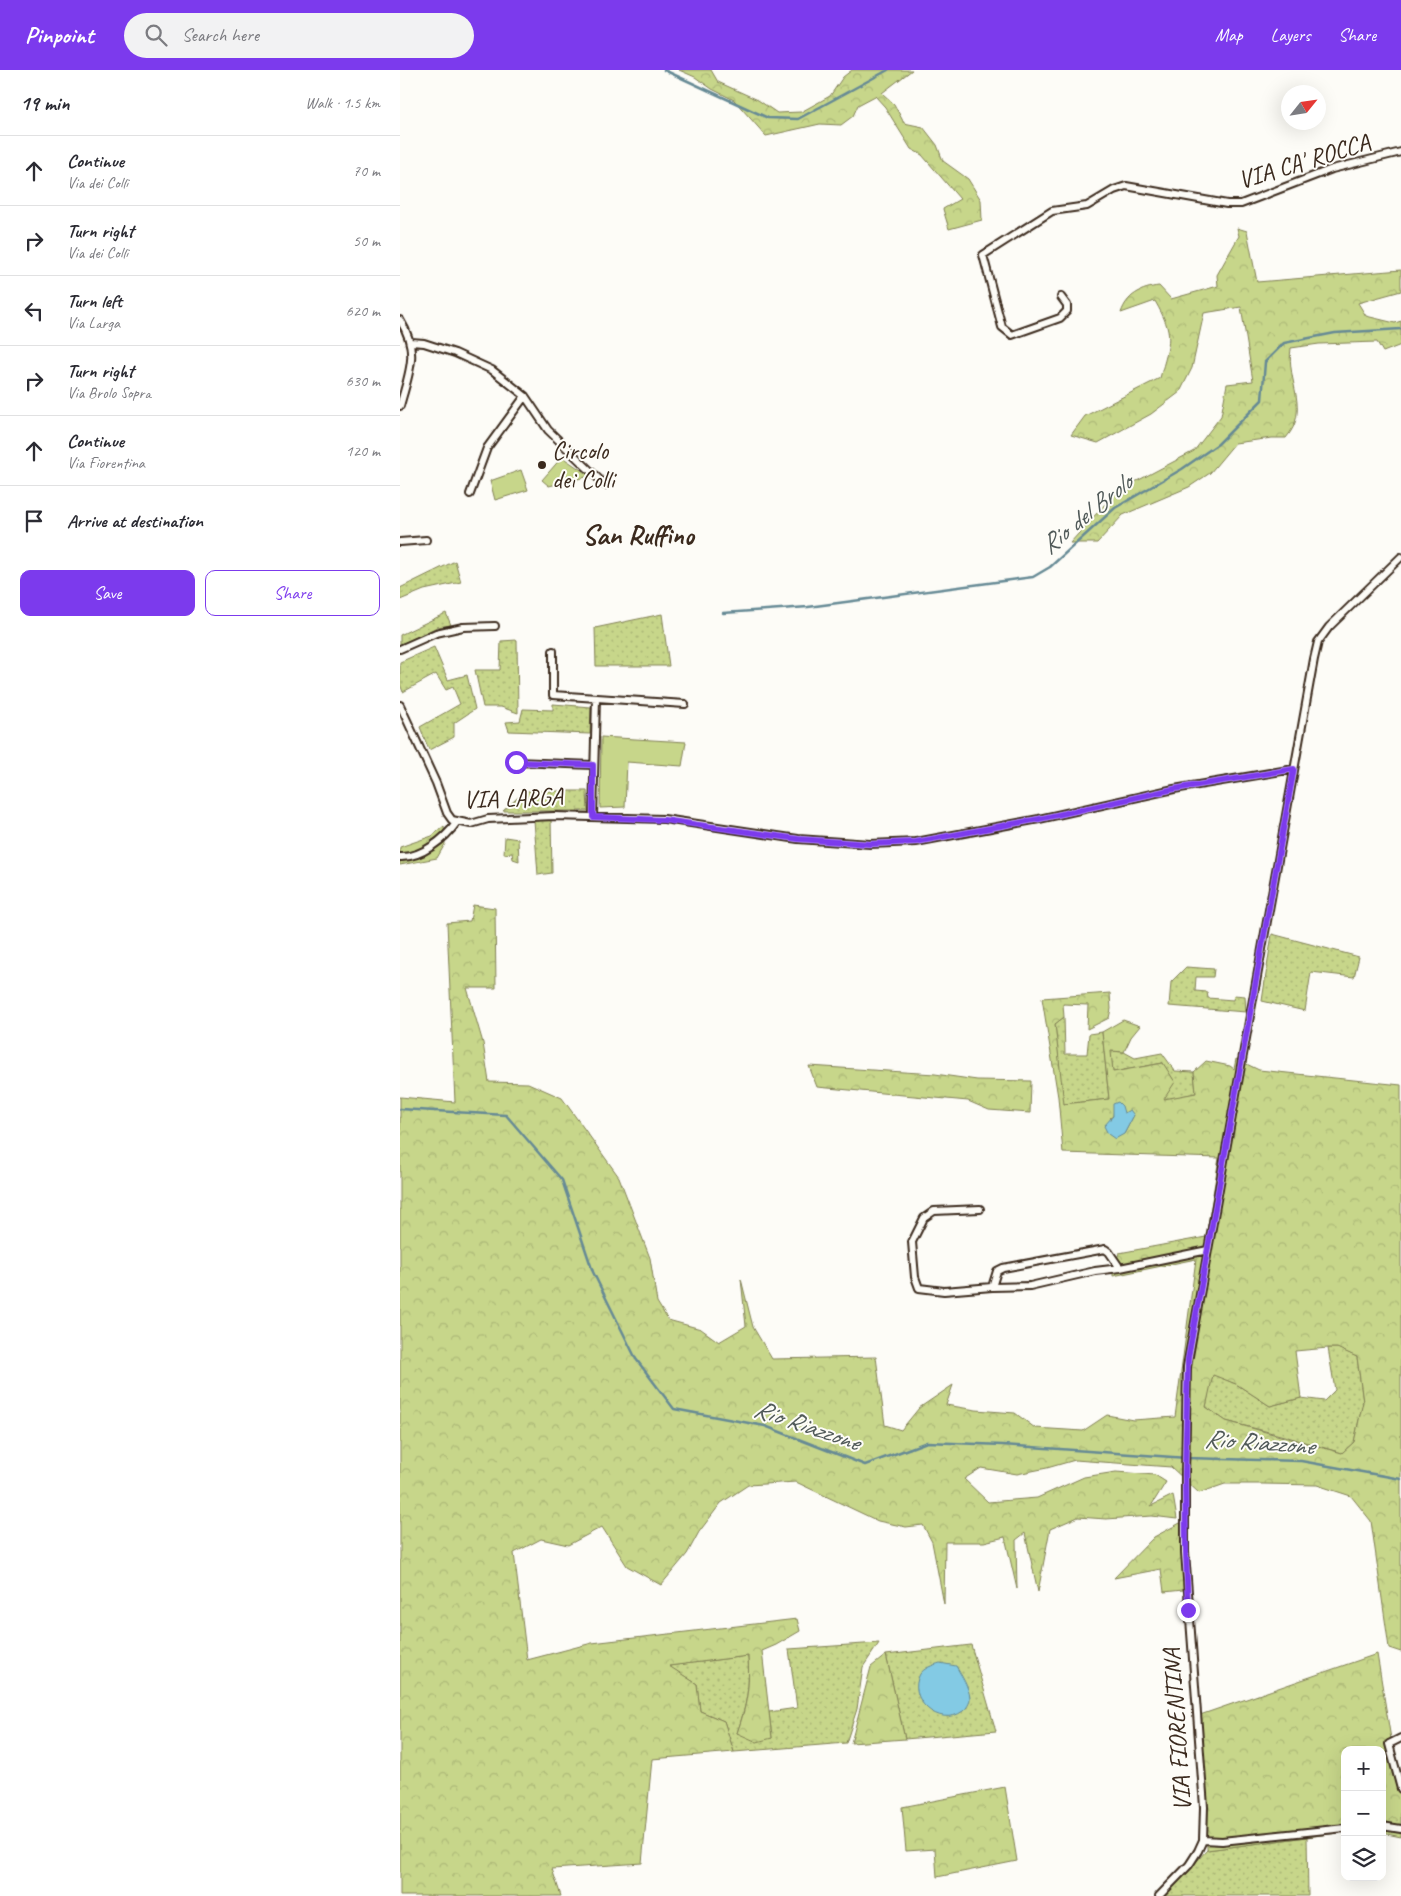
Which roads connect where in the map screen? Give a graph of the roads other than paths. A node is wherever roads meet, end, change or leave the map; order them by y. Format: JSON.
{"nodes":[{"id":1,"x":1401,"y":152,"type":"edge"},
{"id":2,"x":1061,"y":297,"type":"dead end"},
{"id":3,"x":400,"y":320,"type":"edge"},
{"id":4,"x":411,"y":342,"type":"junction"},
{"id":5,"x":525,"y":396,"type":"junction"},
{"id":6,"x":400,"y":406,"type":"edge"},
{"id":7,"x":605,"y":486,"type":"dead end"},
{"id":8,"x":470,"y":494,"type":"dead end"},
{"id":9,"x":426,"y":540,"type":"dead end"},
{"id":10,"x":400,"y":542,"type":"edge"},
{"id":11,"x":1401,"y":557,"type":"edge"},
{"id":12,"x":495,"y":626,"type":"dead end"},
{"id":13,"x":400,"y":649,"type":"edge"},
{"id":14,"x":553,"y":651,"type":"dead end"},
{"id":15,"x":596,"y":699,"type":"junction"},
{"id":16,"x":685,"y":704,"type":"dead end"},
{"id":17,"x":400,"y":705,"type":"edge"},
{"id":18,"x":516,"y":762,"type":"dead end"},
{"id":19,"x":593,"y":765,"type":"junction"},
{"id":20,"x":1294,"y":769,"type":"junction"},
{"id":21,"x":593,"y":817,"type":"junction"},
{"id":22,"x":457,"y":822,"type":"junction"},
{"id":23,"x":400,"y":857,"type":"edge"},
{"id":24,"x":980,"y":1209,"type":"dead end"},
{"id":25,"x":1208,"y":1250,"type":"junction"},
{"id":26,"x":1120,"y":1268,"type":"junction"},
{"id":27,"x":992,"y":1287,"type":"junction"},
{"id":28,"x":1401,"y":1738,"type":"edge"},
{"id":29,"x":1401,"y":1788,"type":"edge"},
{"id":30,"x":1386,"y":1827,"type":"edge"},
{"id":31,"x":1341,"y":1828,"type":"edge"},
{"id":32,"x":1401,"y":1829,"type":"edge"},
{"id":33,"x":1203,"y":1840,"type":"junction"},
{"id":34,"x":1159,"y":1896,"type":"edge"}],
"edges":[{"from":1,"to":2,"type":"street","name":"VIA CA' ROCCA"},
{"from":3,"to":4,"type":"street"},
{"from":4,"to":5,"type":"street"},
{"from":4,"to":6,"type":"street"},
{"from":5,"to":7,"type":"street"},
{"from":5,"to":8,"type":"street"},
{"from":9,"to":10,"type":"street"},
{"from":11,"to":20,"type":"street","name":"VIA FIORENTINA"},
{"from":12,"to":13,"type":"street"},
{"from":14,"to":15,"type":"street"},
{"from":15,"to":16,"type":"street"},
{"from":15,"to":19,"type":"street"},
{"from":17,"to":22,"type":"street","name":"VIA LARGA"},
{"from":18,"to":19,"type":"street"},
{"from":19,"to":21,"type":"street"},
{"from":20,"to":21,"type":"street","name":"VIA LARGA"},
{"from":20,"to":25,"type":"street","name":"VIA FIORENTINA"},
{"from":21,"to":22,"type":"street","name":"VIA LARGA"},
{"from":22,"to":23,"type":"street"},
{"from":24,"to":27,"type":"street"},
{"from":25,"to":26,"type":"street"},
{"from":25,"to":33,"type":"street","name":"VIA FIORENTINA"},
{"from":26,"to":27,"type":"street"},
{"from":26,"to":27,"type":"street"},
{"from":28,"to":29,"type":"street"},
{"from":30,"to":32,"type":"street"},
{"from":31,"to":33,"type":"street","name":"VIA FIORENTINA"},
{"from":33,"to":34,"type":"street"}]}
